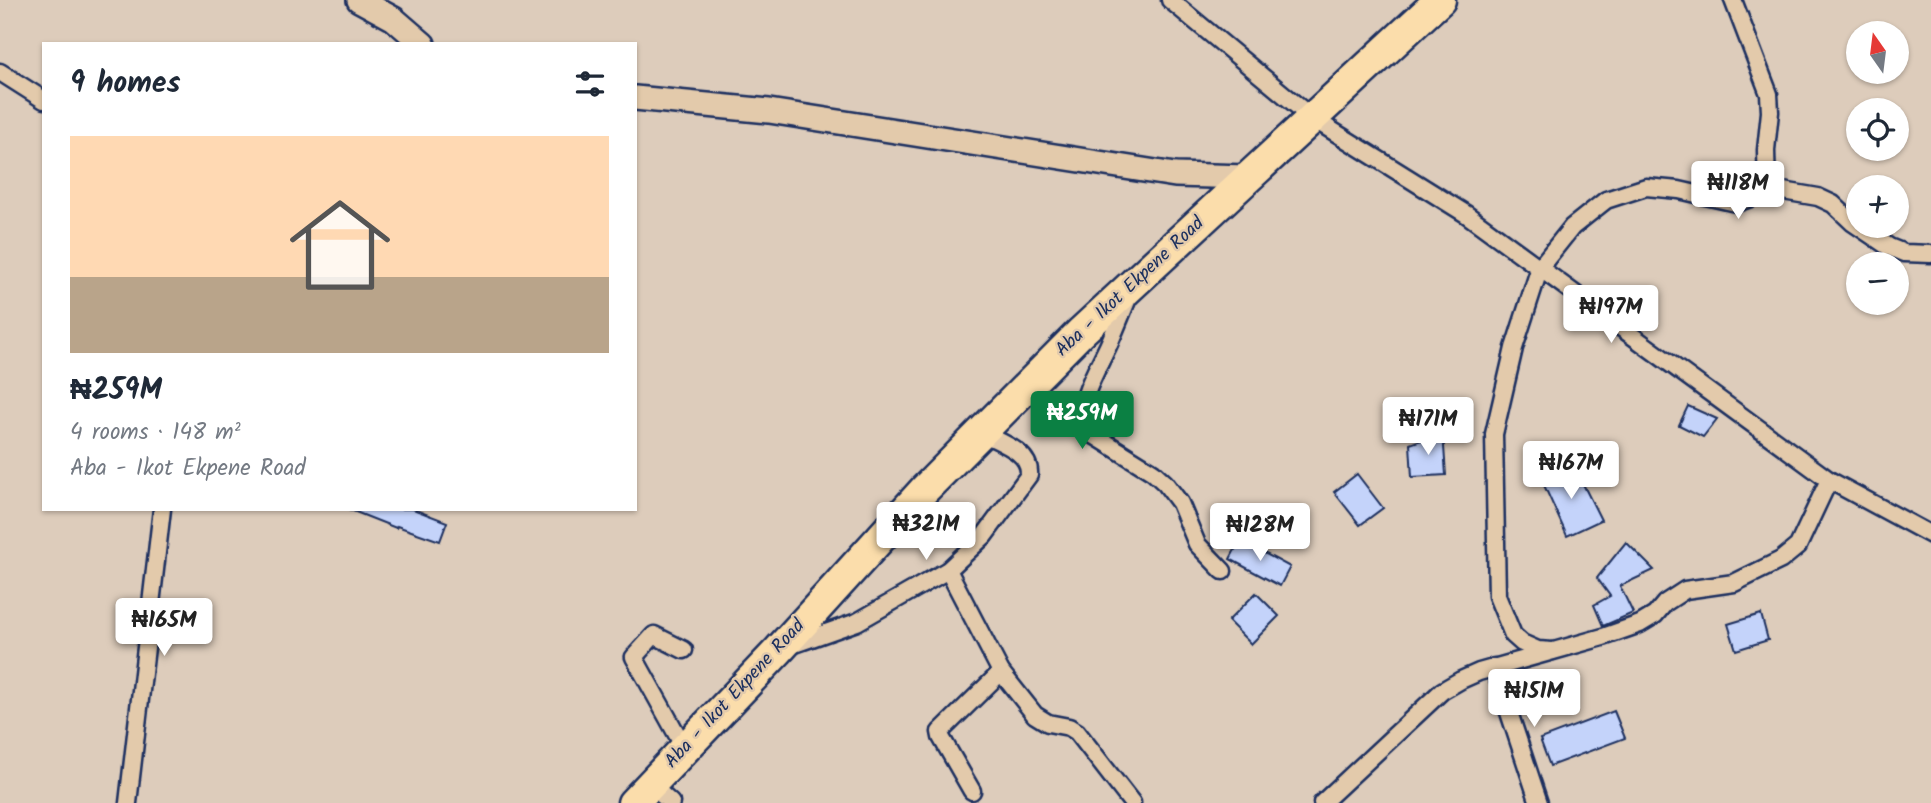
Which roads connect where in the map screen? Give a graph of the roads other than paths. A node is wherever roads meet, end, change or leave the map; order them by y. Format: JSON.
{"nodes":[{"id":1,"x":359,"y":0,"type":"edge"},
{"id":2,"x":1170,"y":0,"type":"edge"},
{"id":3,"x":1440,"y":0,"type":"edge"},
{"id":4,"x":1732,"y":0,"type":"edge"},
{"id":5,"x":421,"y":42,"type":"edge"},
{"id":6,"x":0,"y":72,"type":"edge"},
{"id":7,"x":637,"y":98,"type":"edge"},
{"id":8,"x":42,"y":99,"type":"edge"},
{"id":9,"x":1312,"y":118,"type":"junction"},
{"id":10,"x":1248,"y":177,"type":"junction"},
{"id":11,"x":1767,"y":192,"type":"junction"},
{"id":12,"x":1931,"y":254,"type":"edge"},
{"id":13,"x":1539,"y":267,"type":"junction"},
{"id":14,"x":1133,"y":284,"type":"junction"},
{"id":15,"x":981,"y":432,"type":"junction"},
{"id":16,"x":1829,"y":480,"type":"junction"},
{"id":17,"x":162,"y":511,"type":"edge"},
{"id":18,"x":1931,"y":535,"type":"edge"},
{"id":19,"x":948,"y":570,"type":"junction"},
{"id":20,"x":1223,"y":571,"type":"dead end"},
{"id":21,"x":1513,"y":635,"type":"junction"},
{"id":22,"x":684,"y":650,"type":"dead end"},
{"id":23,"x":778,"y":650,"type":"junction"},
{"id":24,"x":1552,"y":651,"type":"junction"},
{"id":25,"x":1498,"y":666,"type":"junction"},
{"id":26,"x":1001,"y":672,"type":"junction"},
{"id":27,"x":685,"y":749,"type":"junction"},
{"id":28,"x":972,"y":790,"type":"dead end"},
{"id":29,"x":652,"y":797,"type":"edge"},
{"id":30,"x":128,"y":803,"type":"edge"},
{"id":31,"x":1132,"y":803,"type":"edge"},
{"id":32,"x":1322,"y":803,"type":"edge"},
{"id":33,"x":1539,"y":803,"type":"edge"}],
"edges":[{"from":1,"to":5,"type":"street"},
{"from":2,"to":9,"type":"street"},
{"from":3,"to":9,"type":"highway","name":"Aba - Ikot Ekpene Road"},
{"from":4,"to":11,"type":"street"},
{"from":6,"to":8,"type":"street"},
{"from":7,"to":10,"type":"street"},
{"from":9,"to":10,"type":"highway","name":"Aba - Ikot Ekpene Road"},
{"from":9,"to":13,"type":"street"},
{"from":10,"to":14,"type":"highway","name":"Aba - Ikot Ekpene Road"},
{"from":11,"to":12,"type":"street"},
{"from":11,"to":13,"type":"street"},
{"from":13,"to":16,"type":"street"},
{"from":13,"to":21,"type":"street"},
{"from":14,"to":15,"type":"highway","name":"Aba - Ikot Ekpene Road"},
{"from":14,"to":20,"type":"street"},
{"from":15,"to":19,"type":"street"},
{"from":15,"to":23,"type":"highway","name":"Aba - Ikot Ekpene Road"},
{"from":16,"to":18,"type":"street"},
{"from":16,"to":24,"type":"street"},
{"from":17,"to":30,"type":"street"},
{"from":19,"to":23,"type":"street"},
{"from":19,"to":26,"type":"street"},
{"from":21,"to":24,"type":"street"},
{"from":21,"to":25,"type":"street"},
{"from":22,"to":27,"type":"street"},
{"from":23,"to":27,"type":"highway","name":"Aba - Ikot Ekpene Road"},
{"from":24,"to":25,"type":"street"},
{"from":25,"to":32,"type":"street"},
{"from":25,"to":33,"type":"street"},
{"from":26,"to":28,"type":"street"},
{"from":26,"to":31,"type":"street"},
{"from":27,"to":29,"type":"highway","name":"Aba - Ikot Ekpene Road"}]}
